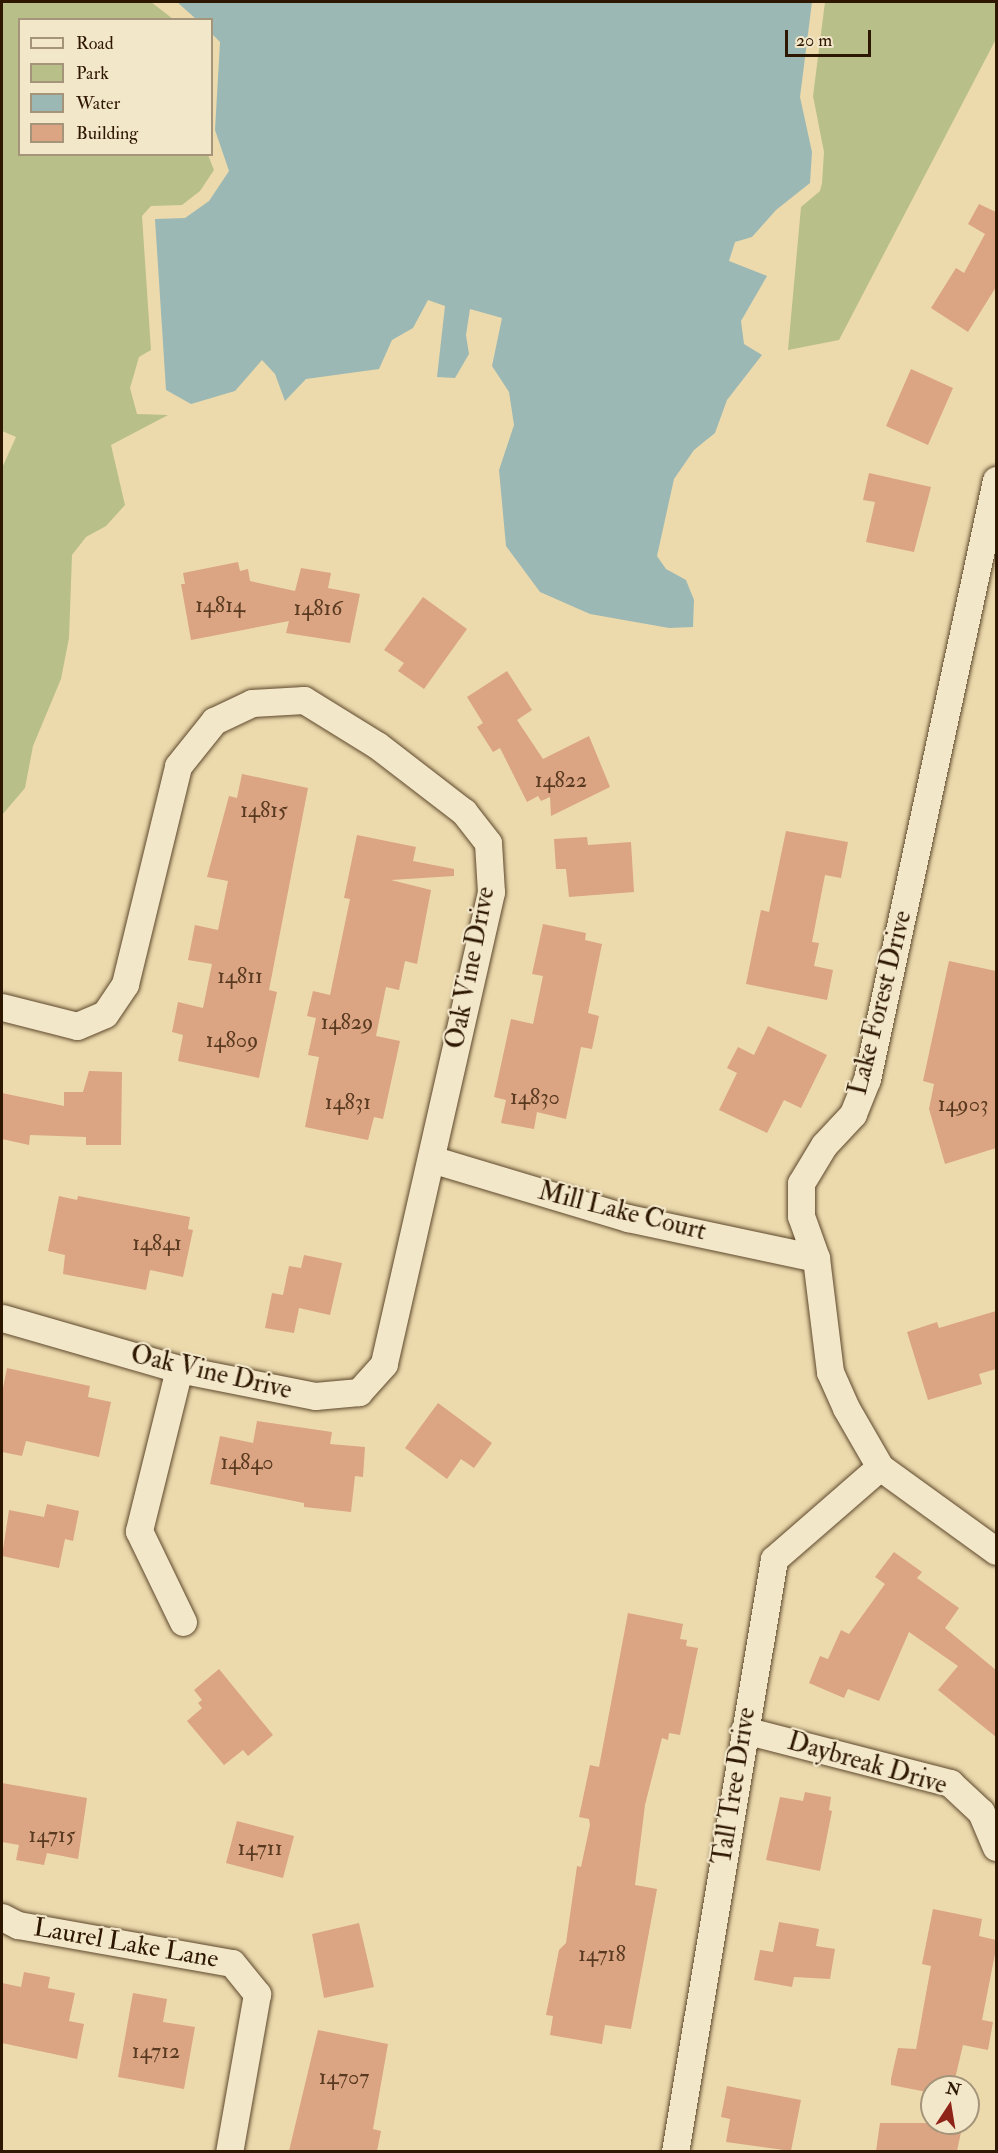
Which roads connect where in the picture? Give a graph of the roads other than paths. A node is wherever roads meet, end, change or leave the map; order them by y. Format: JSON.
{"nodes":[{"id":1,"x":996,"y":480,"type":"edge"},
{"id":2,"x":2,"y":1007,"type":"edge"},
{"id":3,"x":431,"y":1159,"type":"junction"},
{"id":4,"x":816,"y":1258,"type":"junction"},
{"id":5,"x":2,"y":1318,"type":"edge"},
{"id":6,"x":179,"y":1369,"type":"junction"},
{"id":7,"x":880,"y":1467,"type":"junction"},
{"id":8,"x":996,"y":1551,"type":"edge"},
{"id":9,"x":183,"y":1622,"type":"dead end"},
{"id":10,"x":744,"y":1730,"type":"junction"},
{"id":11,"x":996,"y":1847,"type":"edge"},
{"id":12,"x":2,"y":1917,"type":"edge"},
{"id":13,"x":229,"y":2151,"type":"edge"},
{"id":14,"x":675,"y":2151,"type":"edge"}],
"edges":[{"from":1,"to":4,"type":"street","name":"Lake Forest Drive"},
{"from":2,"to":3,"type":"street","name":"Oak Vine Drive"},
{"from":3,"to":4,"type":"street","name":"Mill Lake Court"},
{"from":3,"to":6,"type":"street","name":"Oak Vine Drive"},
{"from":4,"to":7,"type":"street","name":"Lake Forest Drive"},
{"from":5,"to":6,"type":"street","name":"Oak Vine Drive"},
{"from":6,"to":9,"type":"street"},
{"from":7,"to":8,"type":"street","name":"Lake Forest Drive"},
{"from":7,"to":10,"type":"street","name":"Tall Tree Drive"},
{"from":10,"to":11,"type":"street","name":"Daybreak Drive"},
{"from":10,"to":14,"type":"street","name":"Tall Tree Drive"},
{"from":12,"to":13,"type":"street","name":"Laurel Lake Lane"}]}
